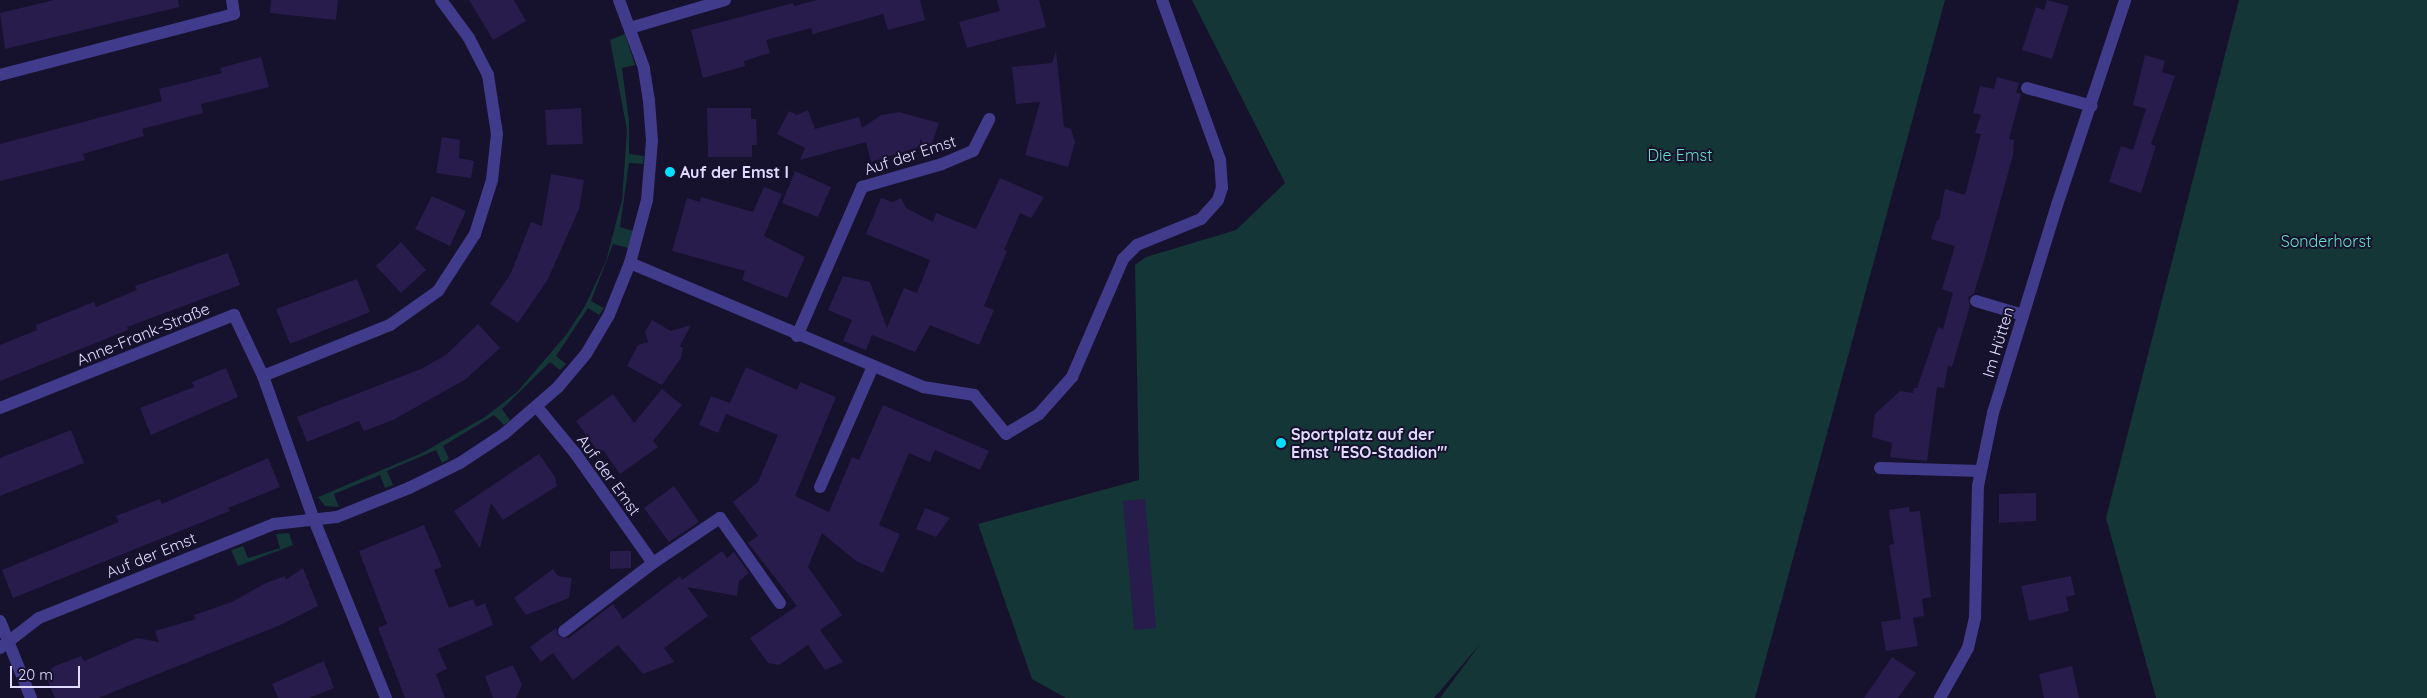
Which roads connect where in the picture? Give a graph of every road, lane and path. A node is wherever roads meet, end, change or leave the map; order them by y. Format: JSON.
{"nodes":[{"id":1,"x":232,"y":0,"type":"edge"},
{"id":2,"x":441,"y":0,"type":"edge"},
{"id":3,"x":618,"y":0,"type":"edge"},
{"id":4,"x":725,"y":0,"type":"edge"},
{"id":5,"x":1162,"y":0,"type":"edge"},
{"id":6,"x":2126,"y":0,"type":"edge"},
{"id":7,"x":630,"y":28,"type":"junction"},
{"id":8,"x":0,"y":75,"type":"edge"},
{"id":9,"x":2027,"y":88,"type":"dead end"},
{"id":10,"x":2092,"y":106,"type":"junction"},
{"id":11,"x":988,"y":119,"type":"dead end"},
{"id":12,"x":630,"y":263,"type":"junction"},
{"id":13,"x":1976,"y":301,"type":"dead end"},
{"id":14,"x":2023,"y":315,"type":"junction"},
{"id":15,"x":797,"y":336,"type":"junction"},
{"id":16,"x":873,"y":366,"type":"junction"},
{"id":17,"x":263,"y":376,"type":"junction"},
{"id":18,"x":537,"y":407,"type":"junction"},
{"id":19,"x":0,"y":408,"type":"edge"},
{"id":20,"x":1880,"y":468,"type":"dead end"},
{"id":21,"x":1980,"y":471,"type":"junction"},
{"id":22,"x":820,"y":487,"type":"dead end"},
{"id":23,"x":314,"y":520,"type":"junction"},
{"id":24,"x":653,"y":563,"type":"junction"},
{"id":25,"x":780,"y":603,"type":"dead end"},
{"id":26,"x":0,"y":621,"type":"edge"},
{"id":27,"x":564,"y":631,"type":"dead end"},
{"id":28,"x":4,"y":644,"type":"edge"},
{"id":29,"x":31,"y":698,"type":"edge"},
{"id":30,"x":386,"y":698,"type":"edge"},
{"id":31,"x":1940,"y":698,"type":"edge"}],
"edges":[{"from":1,"to":8,"type":"street"},
{"from":2,"to":17,"type":"street"},
{"from":3,"to":7,"type":"street","name":"Auf der Emst"},
{"from":4,"to":7,"type":"street"},
{"from":5,"to":16,"type":"street"},
{"from":6,"to":10,"type":"street","name":"Im Hütten"},
{"from":7,"to":12,"type":"street","name":"Auf der Emst"},
{"from":9,"to":10,"type":"street"},
{"from":10,"to":14,"type":"street","name":"Im Hütten"},
{"from":11,"to":15,"type":"street","name":"Auf der Emst"},
{"from":12,"to":15,"type":"street"},
{"from":12,"to":18,"type":"street","name":"Auf der Emst"},
{"from":13,"to":14,"type":"street"},
{"from":14,"to":21,"type":"street","name":"Im Hütten"},
{"from":15,"to":16,"type":"street"},
{"from":16,"to":22,"type":"street"},
{"from":17,"to":19,"type":"street","name":"Anne-Frank-Straße"},
{"from":17,"to":23,"type":"street","name":"Anne-Frank-Straße"},
{"from":18,"to":23,"type":"street","name":"Auf der Emst"},
{"from":18,"to":24,"type":"street","name":"Auf der Emst"},
{"from":20,"to":21,"type":"street"},
{"from":21,"to":31,"type":"street","name":"Im Hütten"},
{"from":23,"to":28,"type":"street","name":"Auf der Emst"},
{"from":23,"to":30,"type":"street"},
{"from":24,"to":25,"type":"street"},
{"from":24,"to":27,"type":"street"},
{"from":26,"to":28,"type":"street"},
{"from":28,"to":29,"type":"street"}]}
